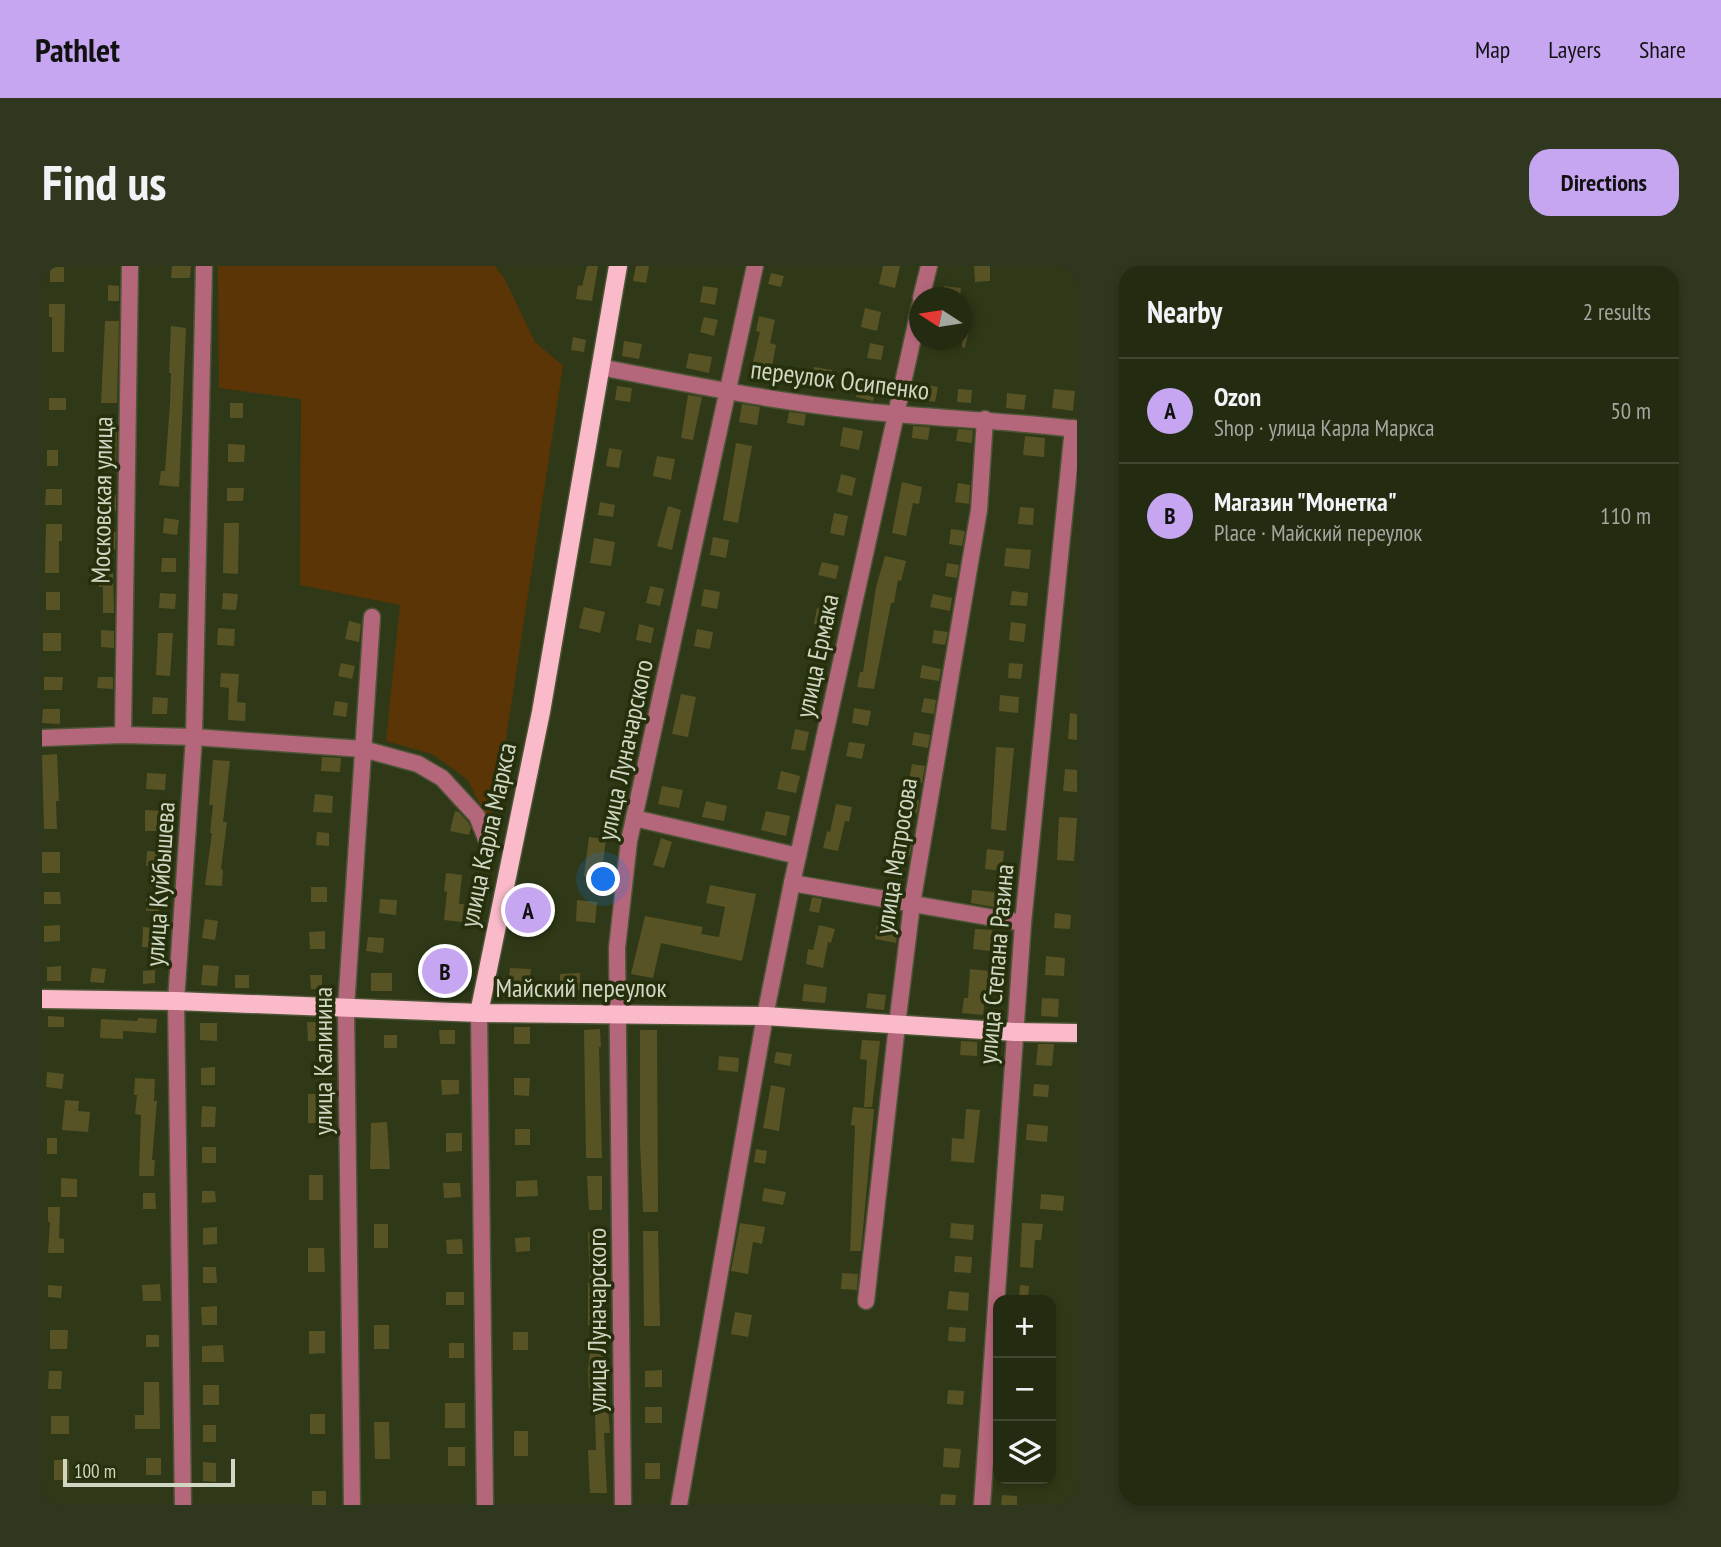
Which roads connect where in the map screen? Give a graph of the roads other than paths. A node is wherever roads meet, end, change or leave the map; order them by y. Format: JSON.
{"nodes":[{"id":1,"x":130,"y":266,"type":"edge"},
{"id":2,"x":204,"y":266,"type":"edge"},
{"id":3,"x":618,"y":266,"type":"edge"},
{"id":4,"x":755,"y":266,"type":"edge"},
{"id":5,"x":929,"y":266,"type":"edge"},
{"id":6,"x":924,"y":287,"type":"edge"},
{"id":7,"x":909,"y":349,"type":"edge"},
{"id":8,"x":600,"y":367,"type":"junction"},
{"id":9,"x":726,"y":391,"type":"junction"},
{"id":10,"x":894,"y":414,"type":"junction"},
{"id":11,"x":985,"y":419,"type":"junction"},
{"id":12,"x":1075,"y":428,"type":"edge"},
{"id":13,"x":372,"y":617,"type":"dead end"},
{"id":14,"x":123,"y":735,"type":"junction"},
{"id":15,"x":194,"y":737,"type":"junction"},
{"id":16,"x":42,"y":738,"type":"edge"},
{"id":17,"x":363,"y":749,"type":"junction"},
{"id":18,"x":634,"y":818,"type":"junction"},
{"id":19,"x":487,"y":841,"type":"dead end"},
{"id":20,"x":798,"y":856,"type":"junction"},
{"id":21,"x":792,"y":883,"type":"junction"},
{"id":22,"x":912,"y":904,"type":"junction"},
{"id":23,"x":1023,"y":923,"type":"junction"},
{"id":24,"x":42,"y":999,"type":"edge"},
{"id":25,"x":176,"y":1001,"type":"junction"},
{"id":26,"x":346,"y":1008,"type":"junction"},
{"id":27,"x":478,"y":1013,"type":"junction"},
{"id":28,"x":619,"y":1014,"type":"junction"},
{"id":29,"x":765,"y":1016,"type":"junction"},
{"id":30,"x":897,"y":1025,"type":"junction"},
{"id":31,"x":1015,"y":1032,"type":"junction"},
{"id":32,"x":1077,"y":1033,"type":"edge"},
{"id":33,"x":866,"y":1301,"type":"dead end"},
{"id":34,"x":183,"y":1505,"type":"edge"},
{"id":35,"x":352,"y":1505,"type":"edge"},
{"id":36,"x":485,"y":1505,"type":"edge"},
{"id":37,"x":623,"y":1505,"type":"edge"},
{"id":38,"x":680,"y":1505,"type":"edge"},
{"id":39,"x":982,"y":1505,"type":"edge"}],
"edges":[{"from":1,"to":14,"type":"street","name":"Московская улица"},
{"from":2,"to":15,"type":"street","name":"улица Куйбышева"},
{"from":3,"to":8,"type":"main road","name":"улица Карла Маркса"},
{"from":4,"to":9,"type":"street","name":"улица Луначарского"},
{"from":5,"to":6,"type":"street"},
{"from":7,"to":10,"type":"street","name":"улица Ермака"},
{"from":8,"to":9,"type":"street","name":"переулок Осипенко"},
{"from":8,"to":27,"type":"main road","name":"улица Карла Маркса"},
{"from":9,"to":10,"type":"street","name":"переулок Осипенко"},
{"from":9,"to":18,"type":"street","name":"улица Луначарского"},
{"from":10,"to":11,"type":"street","name":"переулок Осипенко"},
{"from":10,"to":20,"type":"street","name":"улица Ермака"},
{"from":11,"to":12,"type":"street","name":"переулок Осипенко"},
{"from":11,"to":22,"type":"street","name":"улица Матросова"},
{"from":12,"to":23,"type":"street","name":"улица Степана Разина"},
{"from":13,"to":17,"type":"street","name":"улица Калинина"},
{"from":14,"to":15,"type":"street"},
{"from":14,"to":16,"type":"street"},
{"from":15,"to":17,"type":"street"},
{"from":15,"to":25,"type":"street","name":"улица Куйбышева"},
{"from":17,"to":19,"type":"street"},
{"from":17,"to":26,"type":"street","name":"улица Калинина"},
{"from":18,"to":20,"type":"street"},
{"from":18,"to":28,"type":"street","name":"улица Луначарского"},
{"from":20,"to":21,"type":"street","name":"улица Ермака"},
{"from":21,"to":22,"type":"street"},
{"from":21,"to":29,"type":"street","name":"улица Ермака"},
{"from":22,"to":23,"type":"street"},
{"from":22,"to":30,"type":"street","name":"улица Матросова"},
{"from":23,"to":31,"type":"street","name":"улица Степана Разина"},
{"from":24,"to":25,"type":"main road","name":"Майский переулок"},
{"from":25,"to":26,"type":"main road","name":"Майский переулок"},
{"from":25,"to":34,"type":"street","name":"улица Куйбышева"},
{"from":26,"to":27,"type":"main road","name":"Майский переулок"},
{"from":26,"to":35,"type":"street","name":"улица Калинина"},
{"from":27,"to":28,"type":"main road","name":"Майский переулок"},
{"from":27,"to":36,"type":"street","name":"улица Карла Маркса"},
{"from":28,"to":29,"type":"main road","name":"Майский переулок"},
{"from":28,"to":37,"type":"street","name":"улица Луначарского"},
{"from":29,"to":30,"type":"main road","name":"Майский переулок"},
{"from":29,"to":38,"type":"street","name":"улица Ермака"},
{"from":30,"to":31,"type":"main road","name":"Майский переулок"},
{"from":30,"to":33,"type":"street","name":"улица Матросова"},
{"from":31,"to":32,"type":"main road","name":"Майский переулок"},
{"from":31,"to":39,"type":"street","name":"улица Степана Разина"}]}
